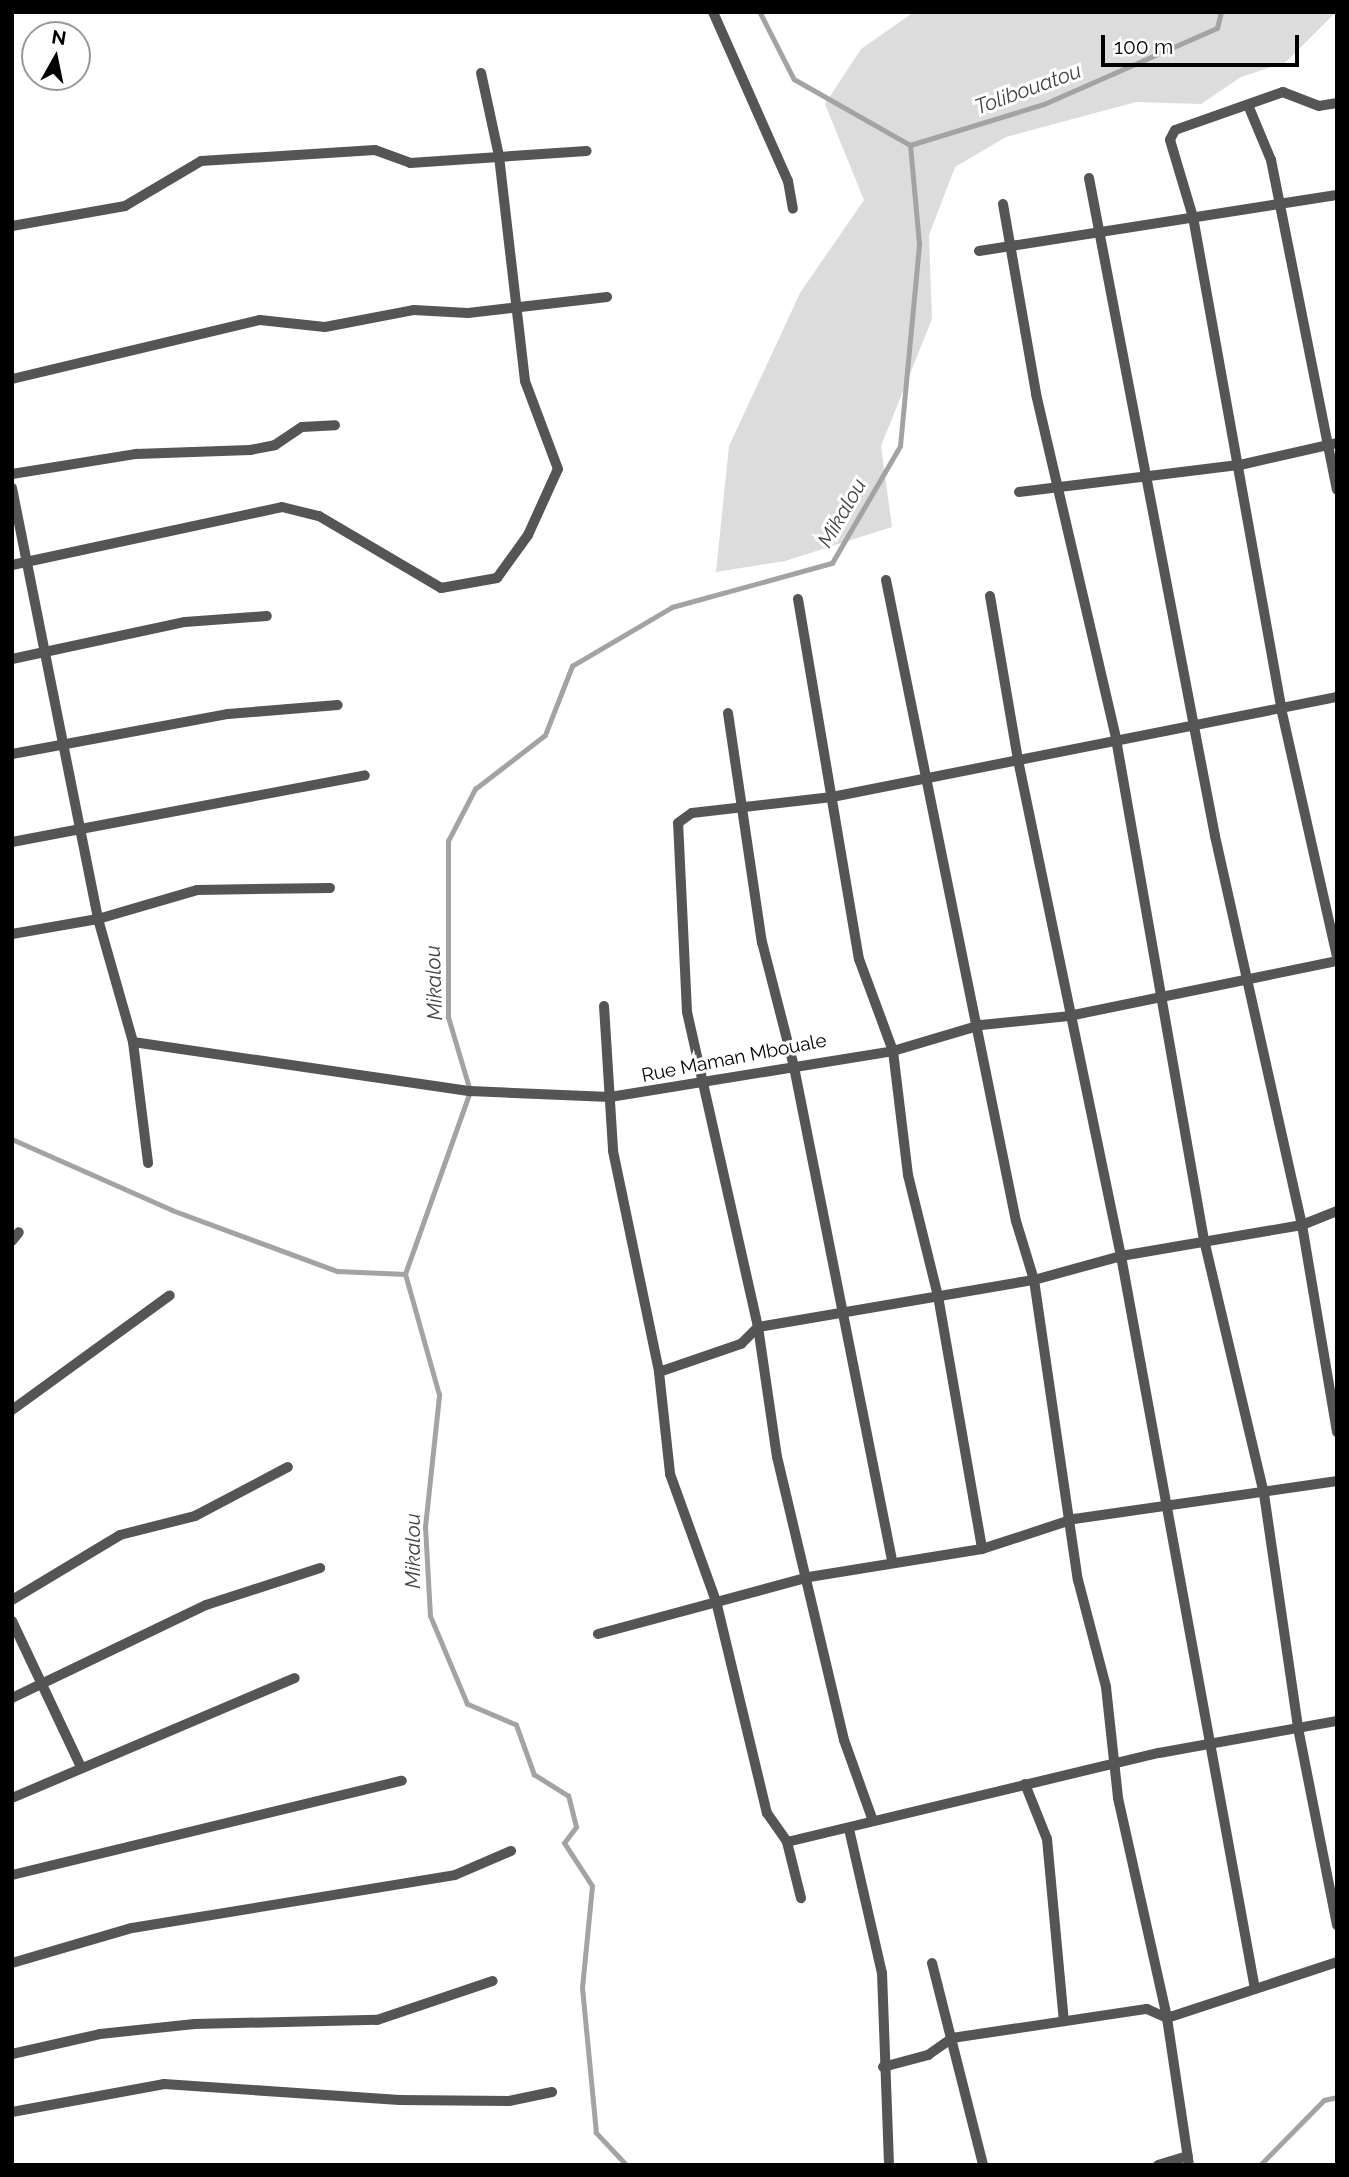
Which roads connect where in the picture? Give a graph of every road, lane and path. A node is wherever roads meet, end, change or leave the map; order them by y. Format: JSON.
{"nodes":[{"id":1,"x":713,"y":12,"type":"edge"},
{"id":2,"x":481,"y":73,"type":"dead end"},
{"id":3,"x":1337,"y":103,"type":"edge"},
{"id":4,"x":1248,"y":105,"type":"junction"},
{"id":5,"x":587,"y":151,"type":"dead end"},
{"id":6,"x":499,"y":156,"type":"junction"},
{"id":7,"x":1089,"y":178,"type":"dead end"},
{"id":8,"x":1337,"y":195,"type":"edge"},
{"id":9,"x":1280,"y":202,"type":"junction"},
{"id":10,"x":1003,"y":204,"type":"dead end"},
{"id":11,"x":793,"y":209,"type":"dead end"},
{"id":12,"x":1193,"y":217,"type":"junction"},
{"id":13,"x":12,"y":226,"type":"edge"},
{"id":14,"x":1101,"y":229,"type":"junction"},
{"id":15,"x":1009,"y":243,"type":"junction"},
{"id":16,"x":979,"y":251,"type":"dead end"},
{"id":17,"x":607,"y":297,"type":"dead end"},
{"id":18,"x":519,"y":306,"type":"junction"},
{"id":19,"x":12,"y":379,"type":"edge"},
{"id":20,"x":335,"y":425,"type":"dead end"},
{"id":21,"x":1332,"y":444,"type":"edge"},
{"id":22,"x":1240,"y":465,"type":"junction"},
{"id":23,"x":12,"y":474,"type":"edge"},
{"id":24,"x":1147,"y":479,"type":"junction"},
{"id":25,"x":12,"y":488,"type":"edge"},
{"id":26,"x":1059,"y":488,"type":"junction"},
{"id":27,"x":1337,"y":489,"type":"edge"},
{"id":28,"x":1019,"y":492,"type":"dead end"},
{"id":29,"x":18,"y":564,"type":"edge"},
{"id":30,"x":886,"y":580,"type":"dead end"},
{"id":31,"x":990,"y":596,"type":"dead end"},
{"id":32,"x":798,"y":599,"type":"dead end"},
{"id":33,"x":267,"y":616,"type":"dead end"},
{"id":34,"x":42,"y":652,"type":"junction"},
{"id":35,"x":12,"y":659,"type":"edge"},
{"id":36,"x":1337,"y":697,"type":"edge"},
{"id":37,"x":338,"y":705,"type":"dead end"},
{"id":38,"x":1281,"y":708,"type":"junction"},
{"id":39,"x":728,"y":713,"type":"dead end"},
{"id":40,"x":1195,"y":724,"type":"junction"},
{"id":41,"x":1116,"y":739,"type":"junction"},
{"id":42,"x":63,"y":745,"type":"junction"},
{"id":43,"x":12,"y":754,"type":"edge"},
{"id":44,"x":1018,"y":760,"type":"junction"},
{"id":45,"x":365,"y":775,"type":"dead end"},
{"id":46,"x":929,"y":778,"type":"junction"},
{"id":47,"x":832,"y":797,"type":"junction"},
{"id":48,"x":746,"y":809,"type":"junction"},
{"id":49,"x":82,"y":831,"type":"junction"},
{"id":50,"x":12,"y":842,"type":"edge"},
{"id":51,"x":330,"y":888,"type":"dead end"},
{"id":52,"x":98,"y":919,"type":"junction"},
{"id":53,"x":12,"y":934,"type":"edge"},
{"id":54,"x":1337,"y":956,"type":"edge"},
{"id":55,"x":1337,"y":961,"type":"edge"},
{"id":56,"x":1249,"y":982,"type":"junction"},
{"id":57,"x":1159,"y":998,"type":"junction"},
{"id":58,"x":604,"y":1006,"type":"dead end"},
{"id":59,"x":1069,"y":1016,"type":"junction"},
{"id":60,"x":981,"y":1025,"type":"junction"},
{"id":61,"x":133,"y":1042,"type":"junction"},
{"id":62,"x":893,"y":1051,"type":"junction"},
{"id":63,"x":794,"y":1067,"type":"junction"},
{"id":64,"x":704,"y":1083,"type":"junction"},
{"id":65,"x":610,"y":1097,"type":"junction"},
{"id":66,"x":148,"y":1163,"type":"dead end"},
{"id":67,"x":1337,"y":1211,"type":"edge"},
{"id":68,"x":1302,"y":1225,"type":"junction"},
{"id":69,"x":1204,"y":1240,"type":"junction"},
{"id":70,"x":1121,"y":1256,"type":"junction"},
{"id":71,"x":1034,"y":1280,"type":"junction"},
{"id":72,"x":170,"y":1295,"type":"dead end"},
{"id":73,"x":938,"y":1296,"type":"junction"},
{"id":74,"x":845,"y":1314,"type":"junction"},
{"id":75,"x":758,"y":1327,"type":"junction"},
{"id":76,"x":659,"y":1372,"type":"junction"},
{"id":77,"x":12,"y":1410,"type":"edge"},
{"id":78,"x":1337,"y":1432,"type":"edge"},
{"id":79,"x":288,"y":1467,"type":"dead end"},
{"id":80,"x":1337,"y":1481,"type":"edge"},
{"id":81,"x":1264,"y":1494,"type":"junction"},
{"id":82,"x":1167,"y":1510,"type":"junction"},
{"id":83,"x":1074,"y":1519,"type":"junction"},
{"id":84,"x":982,"y":1549,"type":"junction"},
{"id":85,"x":892,"y":1560,"type":"junction"},
{"id":86,"x":320,"y":1568,"type":"dead end"},
{"id":87,"x":809,"y":1577,"type":"junction"},
{"id":88,"x":12,"y":1600,"type":"edge"},
{"id":89,"x":716,"y":1601,"type":"junction"},
{"id":90,"x":12,"y":1621,"type":"edge"},
{"id":91,"x":598,"y":1634,"type":"dead end"},
{"id":92,"x":295,"y":1678,"type":"dead end"},
{"id":93,"x":42,"y":1681,"type":"junction"},
{"id":94,"x":12,"y":1698,"type":"edge"},
{"id":95,"x":1337,"y":1721,"type":"edge"},
{"id":96,"x":1298,"y":1728,"type":"junction"},
{"id":97,"x":1210,"y":1742,"type":"junction"},
{"id":98,"x":1112,"y":1763,"type":"junction"},
{"id":99,"x":82,"y":1767,"type":"junction"},
{"id":100,"x":401,"y":1781,"type":"dead end"},
{"id":101,"x":1025,"y":1784,"type":"junction"},
{"id":102,"x":12,"y":1798,"type":"edge"},
{"id":103,"x":873,"y":1821,"type":"junction"},
{"id":104,"x":849,"y":1829,"type":"junction"},
{"id":105,"x":787,"y":1842,"type":"junction"},
{"id":106,"x":511,"y":1851,"type":"dead end"},
{"id":107,"x":12,"y":1875,"type":"edge"},
{"id":108,"x":801,"y":1898,"type":"dead end"},
{"id":109,"x":1337,"y":1925,"type":"edge"},
{"id":110,"x":1337,"y":1962,"type":"edge"},
{"id":111,"x":12,"y":1963,"type":"edge"},
{"id":112,"x":932,"y":1963,"type":"dead end"},
{"id":113,"x":493,"y":1981,"type":"dead end"},
{"id":114,"x":1255,"y":1989,"type":"junction"},
{"id":115,"x":1167,"y":2018,"type":"junction"},
{"id":116,"x":1064,"y":2021,"type":"junction"},
{"id":117,"x":952,"y":2038,"type":"junction"},
{"id":118,"x":12,"y":2054,"type":"edge"},
{"id":119,"x":883,"y":2067,"type":"junction"},
{"id":120,"x":552,"y":2092,"type":"dead end"},
{"id":121,"x":12,"y":2112,"type":"edge"},
{"id":122,"x":1188,"y":2160,"type":"edge"},
{"id":123,"x":890,"y":2165,"type":"edge"},
{"id":124,"x":983,"y":2165,"type":"edge"},
{"id":125,"x":1158,"y":2165,"type":"edge"}],
"edges":[{"from":1,"to":11,"type":"street"},
{"from":2,"to":6,"type":"street"},
{"from":3,"to":4,"type":"street"},
{"from":4,"to":9,"type":"street"},
{"from":4,"to":12,"type":"street"},
{"from":5,"to":6,"type":"street"},
{"from":6,"to":13,"type":"street"},
{"from":6,"to":18,"type":"street"},
{"from":7,"to":14,"type":"street"},
{"from":8,"to":9,"type":"street"},
{"from":9,"to":12,"type":"street"},
{"from":9,"to":21,"type":"street"},
{"from":10,"to":15,"type":"street"},
{"from":12,"to":14,"type":"street"},
{"from":12,"to":22,"type":"street"},
{"from":14,"to":15,"type":"street"},
{"from":14,"to":24,"type":"street"},
{"from":15,"to":16,"type":"street"},
{"from":15,"to":26,"type":"street"},
{"from":17,"to":18,"type":"street"},
{"from":18,"to":19,"type":"street"},
{"from":18,"to":29,"type":"street"},
{"from":20,"to":23,"type":"street"},
{"from":21,"to":22,"type":"street"},
{"from":21,"to":27,"type":"street"},
{"from":22,"to":24,"type":"street"},
{"from":22,"to":38,"type":"street"},
{"from":24,"to":26,"type":"street"},
{"from":24,"to":40,"type":"street"},
{"from":25,"to":29,"type":"street"},
{"from":26,"to":28,"type":"street"},
{"from":26,"to":41,"type":"street"},
{"from":29,"to":34,"type":"street"},
{"from":30,"to":46,"type":"street"},
{"from":31,"to":44,"type":"street"},
{"from":32,"to":47,"type":"street"},
{"from":33,"to":34,"type":"street"},
{"from":34,"to":35,"type":"street"},
{"from":34,"to":42,"type":"street"},
{"from":36,"to":38,"type":"street"},
{"from":37,"to":42,"type":"street"},
{"from":38,"to":40,"type":"street"},
{"from":38,"to":54,"type":"street"},
{"from":39,"to":48,"type":"street"},
{"from":40,"to":41,"type":"street"},
{"from":40,"to":56,"type":"street"},
{"from":41,"to":44,"type":"street"},
{"from":41,"to":57,"type":"street"},
{"from":42,"to":43,"type":"street"},
{"from":42,"to":49,"type":"street"},
{"from":44,"to":46,"type":"street"},
{"from":44,"to":59,"type":"street"},
{"from":45,"to":49,"type":"street"},
{"from":46,"to":47,"type":"street"},
{"from":46,"to":60,"type":"street"},
{"from":47,"to":48,"type":"street"},
{"from":47,"to":62,"type":"street"},
{"from":48,"to":63,"type":"street"},
{"from":48,"to":64,"type":"street"},
{"from":49,"to":50,"type":"street"},
{"from":49,"to":52,"type":"street"},
{"from":51,"to":52,"type":"street"},
{"from":52,"to":53,"type":"street"},
{"from":52,"to":61,"type":"street"},
{"from":55,"to":56,"type":"street","name":"Rue Maman Mbouale"},
{"from":56,"to":57,"type":"street","name":"Rue Maman Mbouale"},
{"from":56,"to":68,"type":"street"},
{"from":57,"to":59,"type":"street","name":"Rue Maman Mbouale"},
{"from":57,"to":69,"type":"street"},
{"from":58,"to":65,"type":"street"},
{"from":59,"to":60,"type":"street","name":"Rue Maman Mbouale"},
{"from":59,"to":70,"type":"street"},
{"from":60,"to":62,"type":"street","name":"Rue Maman Mbouale"},
{"from":60,"to":71,"type":"street"},
{"from":61,"to":65,"type":"street","name":"Rue Maman Mbouale"},
{"from":61,"to":66,"type":"street"},
{"from":62,"to":63,"type":"street","name":"Rue Maman Mbouale"},
{"from":62,"to":73,"type":"street"},
{"from":63,"to":64,"type":"street","name":"Rue Maman Mbouale"},
{"from":63,"to":74,"type":"street"},
{"from":64,"to":65,"type":"street","name":"Rue Maman Mbouale"},
{"from":64,"to":75,"type":"street"},
{"from":65,"to":76,"type":"street"},
{"from":67,"to":68,"type":"street"},
{"from":68,"to":69,"type":"street"},
{"from":68,"to":78,"type":"street"},
{"from":69,"to":70,"type":"street"},
{"from":69,"to":81,"type":"street"},
{"from":70,"to":71,"type":"street"},
{"from":70,"to":82,"type":"street"},
{"from":71,"to":73,"type":"street"},
{"from":71,"to":83,"type":"street"},
{"from":72,"to":77,"type":"street"},
{"from":73,"to":74,"type":"street"},
{"from":73,"to":84,"type":"street"},
{"from":74,"to":75,"type":"street"},
{"from":74,"to":85,"type":"street"},
{"from":75,"to":76,"type":"street"},
{"from":75,"to":87,"type":"street"},
{"from":76,"to":89,"type":"street"},
{"from":79,"to":88,"type":"street"},
{"from":80,"to":81,"type":"street"},
{"from":81,"to":82,"type":"street"},
{"from":81,"to":96,"type":"street"},
{"from":82,"to":83,"type":"street"},
{"from":82,"to":97,"type":"street"},
{"from":83,"to":84,"type":"street"},
{"from":83,"to":98,"type":"street"},
{"from":84,"to":85,"type":"street"},
{"from":85,"to":87,"type":"street"},
{"from":86,"to":93,"type":"street"},
{"from":87,"to":89,"type":"street"},
{"from":87,"to":103,"type":"street"},
{"from":89,"to":91,"type":"street"},
{"from":89,"to":105,"type":"street"},
{"from":90,"to":93,"type":"street"},
{"from":92,"to":99,"type":"street"},
{"from":93,"to":94,"type":"street"},
{"from":93,"to":99,"type":"street"},
{"from":95,"to":96,"type":"street"},
{"from":96,"to":97,"type":"street"},
{"from":96,"to":109,"type":"street"},
{"from":97,"to":98,"type":"street"},
{"from":97,"to":114,"type":"street"},
{"from":98,"to":101,"type":"street"},
{"from":98,"to":115,"type":"street"},
{"from":99,"to":102,"type":"street"},
{"from":100,"to":107,"type":"street"},
{"from":101,"to":103,"type":"street"},
{"from":101,"to":116,"type":"street"},
{"from":103,"to":104,"type":"street"},
{"from":104,"to":105,"type":"street"},
{"from":104,"to":119,"type":"street"},
{"from":105,"to":108,"type":"street"},
{"from":106,"to":111,"type":"street"},
{"from":110,"to":114,"type":"street"},
{"from":112,"to":117,"type":"street"},
{"from":113,"to":118,"type":"street"},
{"from":114,"to":115,"type":"street"},
{"from":115,"to":116,"type":"street"},
{"from":115,"to":122,"type":"street"},
{"from":116,"to":117,"type":"street"},
{"from":117,"to":119,"type":"street"},
{"from":117,"to":124,"type":"street"},
{"from":119,"to":123,"type":"street"},
{"from":120,"to":121,"type":"street"},
{"from":122,"to":125,"type":"street"}]}
